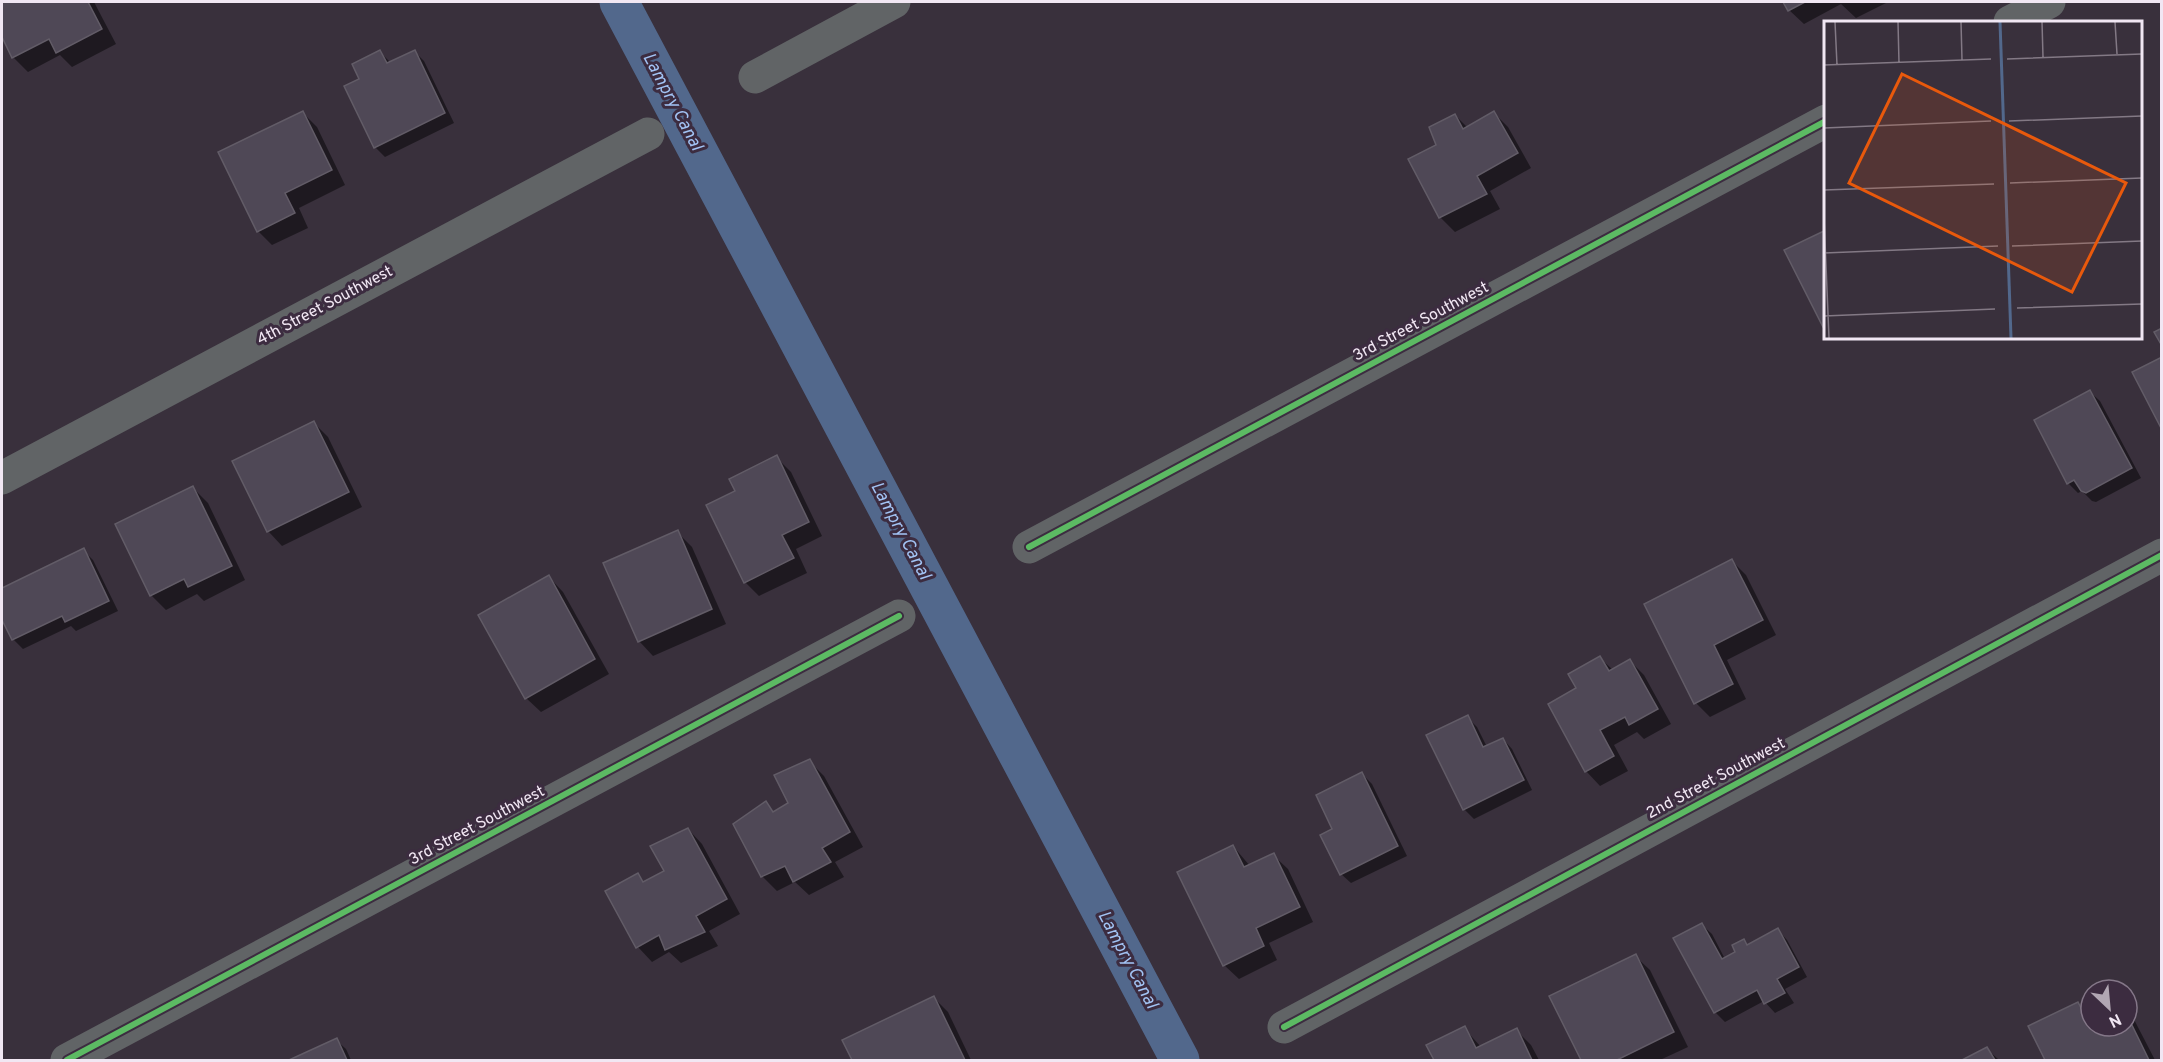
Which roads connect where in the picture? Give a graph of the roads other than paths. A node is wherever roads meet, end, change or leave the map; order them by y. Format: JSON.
{"nodes":[{"id":1,"x":894,"y":2,"type":"edge"},
{"id":2,"x":2049,"y":2,"type":"edge"},
{"id":3,"x":2012,"y":21,"type":"edge"},
{"id":4,"x":754,"y":77,"type":"dead end"},
{"id":5,"x":1824,"y":122,"type":"edge"},
{"id":6,"x":648,"y":134,"type":"dead end"},
{"id":7,"x":2,"y":478,"type":"edge"},
{"id":8,"x":1029,"y":547,"type":"dead end"},
{"id":9,"x":2162,"y":555,"type":"edge"},
{"id":10,"x":899,"y":616,"type":"dead end"},
{"id":11,"x":1284,"y":1027,"type":"dead end"},
{"id":12,"x":67,"y":1060,"type":"edge"}],
"edges":[{"from":1,"to":4,"type":"street"},
{"from":2,"to":3,"type":"street"},
{"from":5,"to":8,"type":"street","name":"3rd Street Southwest"},
{"from":6,"to":7,"type":"street","name":"4th Street Southwest"},
{"from":9,"to":11,"type":"street","name":"2nd Street Southwest"},
{"from":10,"to":12,"type":"street","name":"3rd Street Southwest"}]}
